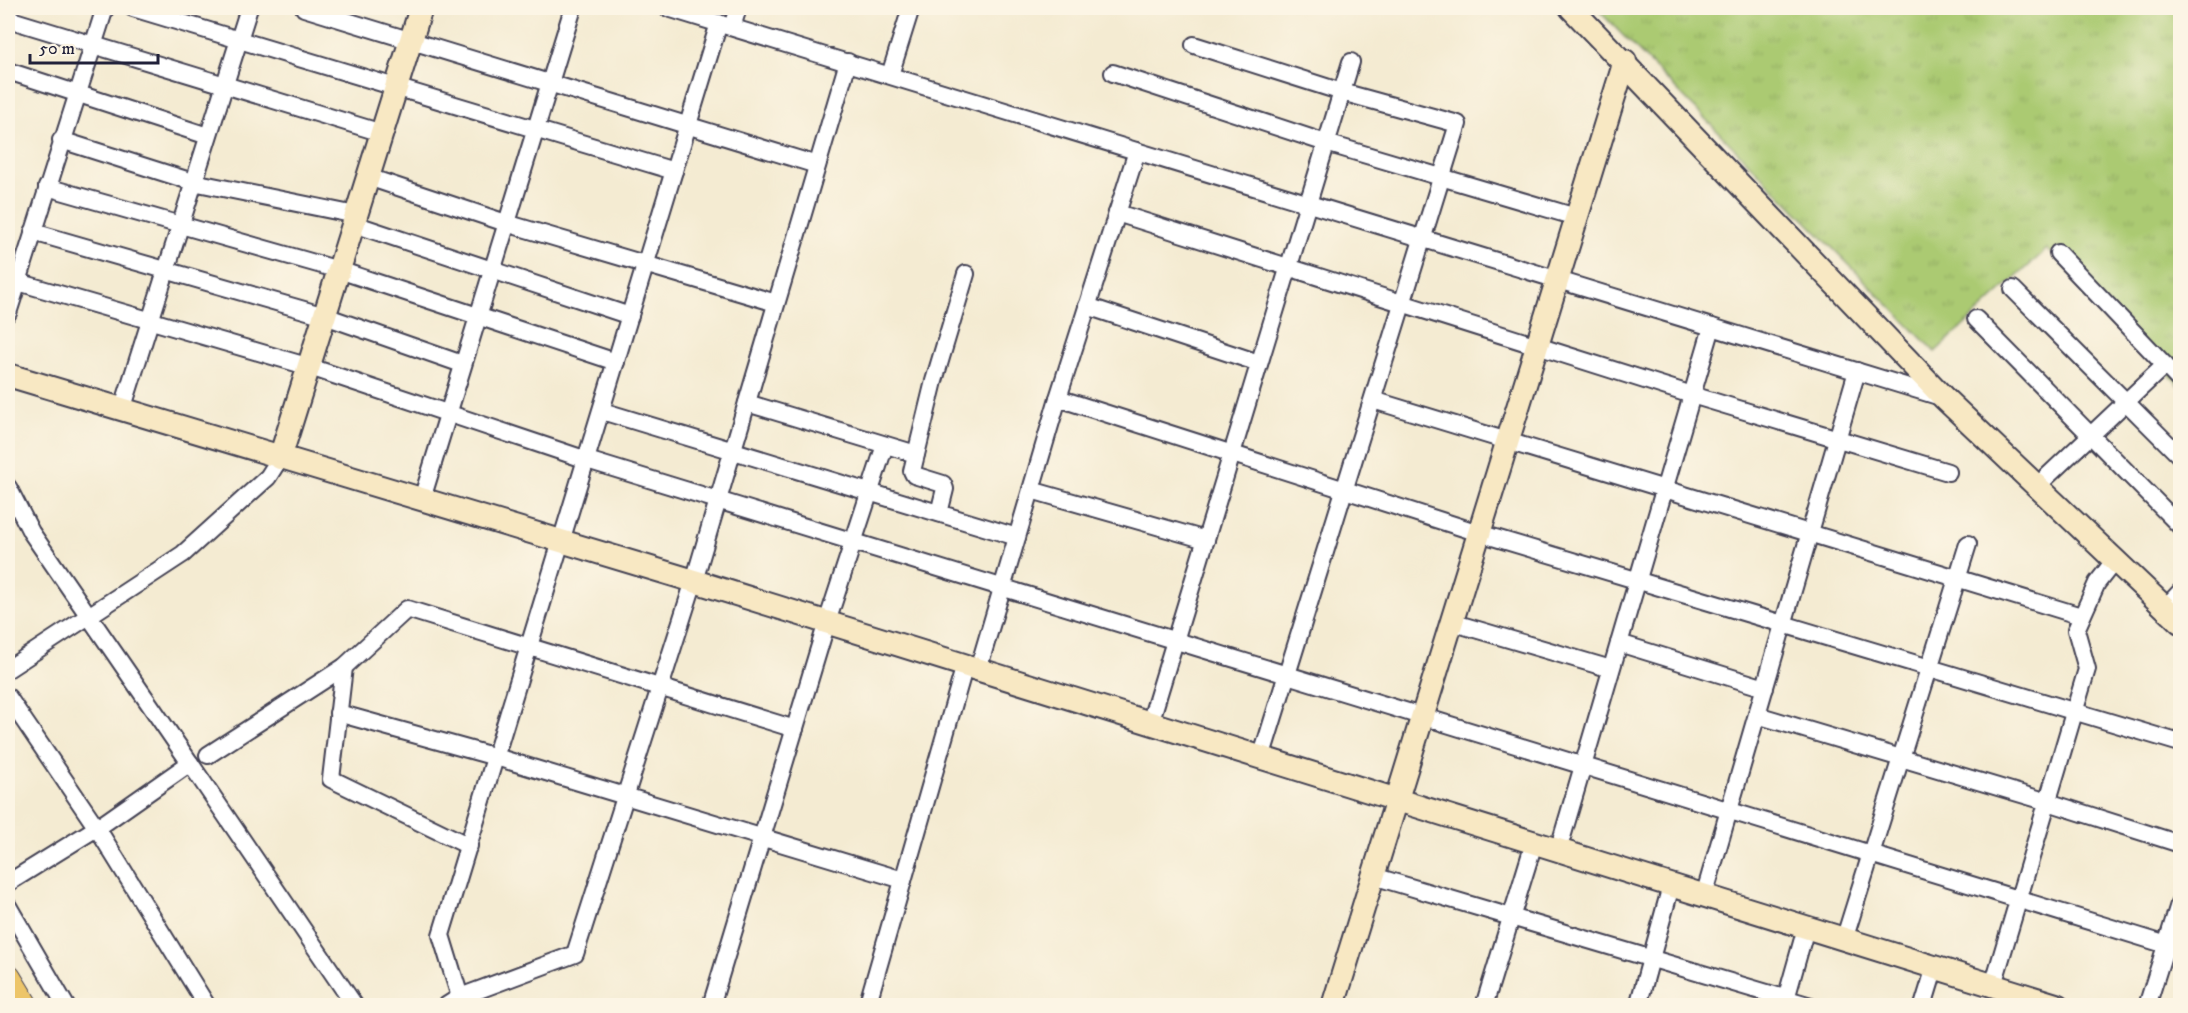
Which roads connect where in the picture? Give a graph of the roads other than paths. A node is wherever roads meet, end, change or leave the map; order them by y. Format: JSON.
{"nodes":[{"id":1,"x":105,"y":8,"type":"edge"},
{"id":2,"x":133,"y":8,"type":"edge"},
{"id":3,"x":249,"y":8,"type":"edge"},
{"id":4,"x":304,"y":8,"type":"edge"},
{"id":5,"x":421,"y":8,"type":"edge"},
{"id":6,"x":573,"y":8,"type":"edge"},
{"id":7,"x":669,"y":8,"type":"edge"},
{"id":8,"x":738,"y":8,"type":"edge"},
{"id":9,"x":911,"y":8,"type":"edge"},
{"id":10,"x":1571,"y":8,"type":"edge"},
{"id":11,"x":8,"y":19,"type":"edge"},
{"id":12,"x":726,"y":25,"type":"junction"},
{"id":13,"x":238,"y":39,"type":"junction"},
{"id":14,"x":410,"y":39,"type":"junction"},
{"id":15,"x":93,"y":44,"type":"junction"},
{"id":16,"x":1194,"y":45,"type":"dead end"},
{"id":17,"x":1625,"y":61,"type":"junction"},
{"id":18,"x":848,"y":62,"type":"junction"},
{"id":19,"x":1351,"y":62,"type":"dead end"},
{"id":20,"x":8,"y":71,"type":"edge"},
{"id":21,"x":1113,"y":73,"type":"dead end"},
{"id":22,"x":890,"y":75,"type":"junction"},
{"id":23,"x":550,"y":81,"type":"junction"},
{"id":24,"x":224,"y":86,"type":"junction"},
{"id":25,"x":396,"y":87,"type":"junction"},
{"id":26,"x":1342,"y":92,"type":"junction"},
{"id":27,"x":77,"y":93,"type":"junction"},
{"id":28,"x":689,"y":124,"type":"junction"},
{"id":29,"x":535,"y":129,"type":"junction"},
{"id":30,"x":382,"y":133,"type":"junction"},
{"id":31,"x":208,"y":135,"type":"junction"},
{"id":32,"x":61,"y":140,"type":"junction"},
{"id":33,"x":1326,"y":143,"type":"junction"},
{"id":34,"x":1137,"y":151,"type":"junction"},
{"id":35,"x":817,"y":165,"type":"junction"},
{"id":36,"x":674,"y":171,"type":"junction"},
{"id":37,"x":368,"y":177,"type":"junction"},
{"id":38,"x":1441,"y":178,"type":"junction"},
{"id":39,"x":193,"y":182,"type":"junction"},
{"id":40,"x":47,"y":187,"type":"junction"},
{"id":41,"x":1308,"y":203,"type":"junction"},
{"id":42,"x":1117,"y":213,"type":"junction"},
{"id":43,"x":1576,"y":218,"type":"junction"},
{"id":44,"x":355,"y":219,"type":"junction"},
{"id":45,"x":506,"y":223,"type":"junction"},
{"id":46,"x":179,"y":226,"type":"junction"},
{"id":47,"x":33,"y":232,"type":"junction"},
{"id":48,"x":1424,"y":238,"type":"junction"},
{"id":49,"x":2058,"y":253,"type":"dead end"},
{"id":50,"x":646,"y":266,"type":"junction"},
{"id":51,"x":1288,"y":267,"type":"junction"},
{"id":52,"x":165,"y":270,"type":"junction"},
{"id":53,"x":339,"y":270,"type":"junction"},
{"id":54,"x":491,"y":270,"type":"junction"},
{"id":55,"x":966,"y":274,"type":"dead end"},
{"id":56,"x":1557,"y":279,"type":"junction"},
{"id":57,"x":18,"y":282,"type":"junction"},
{"id":58,"x":2013,"y":288,"type":"dead end"},
{"id":59,"x":776,"y":303,"type":"junction"},
{"id":60,"x":1403,"y":303,"type":"junction"},
{"id":61,"x":1088,"y":306,"type":"junction"},
{"id":62,"x":8,"y":313,"type":"edge"},
{"id":63,"x":477,"y":315,"type":"junction"},
{"id":64,"x":325,"y":316,"type":"junction"},
{"id":65,"x":630,"y":316,"type":"junction"},
{"id":66,"x":1976,"y":319,"type":"dead end"},
{"id":67,"x":148,"y":321,"type":"junction"},
{"id":68,"x":1712,"y":327,"type":"junction"},
{"id":69,"x":1537,"y":346,"type":"junction"},
{"id":70,"x":616,"y":362,"type":"junction"},
{"id":71,"x":1259,"y":363,"type":"junction"},
{"id":72,"x":462,"y":364,"type":"junction"},
{"id":73,"x":2165,"y":365,"type":"junction"},
{"id":74,"x":310,"y":367,"type":"junction"},
{"id":75,"x":1857,"y":371,"type":"junction"},
{"id":76,"x":8,"y":380,"type":"edge"},
{"id":77,"x":2181,"y":381,"type":"edge"},
{"id":78,"x":1692,"y":395,"type":"junction"},
{"id":79,"x":1058,"y":398,"type":"junction"},
{"id":80,"x":1944,"y":398,"type":"junction"},
{"id":81,"x":1373,"y":400,"type":"junction"},
{"id":82,"x":747,"y":403,"type":"junction"},
{"id":83,"x":2127,"y":403,"type":"junction"},
{"id":84,"x":122,"y":410,"type":"junction"},
{"id":85,"x":602,"y":411,"type":"junction"},
{"id":86,"x":447,"y":412,"type":"junction"},
{"id":87,"x":2090,"y":437,"type":"junction"},
{"id":88,"x":1838,"y":438,"type":"junction"},
{"id":89,"x":1507,"y":442,"type":"junction"},
{"id":90,"x":885,"y":445,"type":"junction"},
{"id":91,"x":733,"y":450,"type":"junction"},
{"id":92,"x":1232,"y":453,"type":"junction"},
{"id":93,"x":916,"y":454,"type":"junction"},
{"id":94,"x":2181,"y":456,"type":"edge"},
{"id":95,"x":280,"y":458,"type":"junction"},
{"id":96,"x":587,"y":460,"type":"junction"},
{"id":97,"x":1948,"y":472,"type":"dead end"},
{"id":98,"x":2037,"y":486,"type":"junction"},
{"id":99,"x":8,"y":487,"type":"edge"},
{"id":100,"x":1664,"y":489,"type":"junction"},
{"id":101,"x":1031,"y":490,"type":"junction"},
{"id":102,"x":1345,"y":490,"type":"junction"},
{"id":103,"x":869,"y":491,"type":"junction"},
{"id":104,"x":422,"y":499,"type":"junction"},
{"id":105,"x":718,"y":500,"type":"junction"},
{"id":106,"x":939,"y":513,"type":"junction"},
{"id":107,"x":2181,"y":526,"type":"edge"},
{"id":108,"x":1479,"y":533,"type":"junction"},
{"id":109,"x":1810,"y":534,"type":"junction"},
{"id":110,"x":1017,"y":537,"type":"junction"},
{"id":111,"x":562,"y":540,"type":"junction"},
{"id":112,"x":853,"y":540,"type":"junction"},
{"id":113,"x":1206,"y":540,"type":"junction"},
{"id":114,"x":1968,"y":544,"type":"dead end"},
{"id":115,"x":2115,"y":560,"type":"junction"},
{"id":116,"x":1957,"y":579,"type":"junction"},
{"id":117,"x":1638,"y":580,"type":"junction"},
{"id":118,"x":694,"y":581,"type":"junction"},
{"id":119,"x":1003,"y":586,"type":"junction"},
{"id":120,"x":2175,"y":607,"type":"edge"},
{"id":121,"x":89,"y":614,"type":"junction"},
{"id":122,"x":2081,"y":616,"type":"junction"},
{"id":123,"x":827,"y":622,"type":"junction"},
{"id":124,"x":1451,"y":622,"type":"junction"},
{"id":125,"x":1784,"y":623,"type":"junction"},
{"id":126,"x":1175,"y":640,"type":"junction"},
{"id":127,"x":1619,"y":644,"type":"junction"},
{"id":128,"x":530,"y":647,"type":"junction"},
{"id":129,"x":344,"y":667,"type":"junction"},
{"id":130,"x":972,"y":667,"type":"junction"},
{"id":131,"x":1929,"y":667,"type":"junction"},
{"id":132,"x":8,"y":669,"type":"edge"},
{"id":133,"x":1611,"y":669,"type":"junction"},
{"id":134,"x":1287,"y":675,"type":"junction"},
{"id":135,"x":661,"y":688,"type":"junction"},
{"id":136,"x":1765,"y":688,"type":"junction"},
{"id":137,"x":8,"y":697,"type":"edge"},
{"id":138,"x":2076,"y":711,"type":"junction"},
{"id":139,"x":338,"y":713,"type":"junction"},
{"id":140,"x":1757,"y":715,"type":"junction"},
{"id":141,"x":1422,"y":718,"type":"junction"},
{"id":142,"x":1150,"y":723,"type":"junction"},
{"id":143,"x":795,"y":729,"type":"junction"},
{"id":144,"x":2181,"y":743,"type":"edge"},
{"id":145,"x":208,"y":755,"type":"dead end"},
{"id":146,"x":496,"y":757,"type":"junction"},
{"id":147,"x":1261,"y":758,"type":"junction"},
{"id":148,"x":1900,"y":759,"type":"junction"},
{"id":149,"x":190,"y":763,"type":"junction"},
{"id":150,"x":1583,"y":767,"type":"junction"},
{"id":151,"x":626,"y":797,"type":"junction"},
{"id":152,"x":1396,"y":800,"type":"junction"},
{"id":153,"x":2048,"y":802,"type":"junction"},
{"id":154,"x":1729,"y":811,"type":"junction"},
{"id":155,"x":96,"y":828,"type":"junction"},
{"id":156,"x":762,"y":838,"type":"junction"},
{"id":157,"x":1534,"y":843,"type":"junction"},
{"id":158,"x":2181,"y":844,"type":"edge"},
{"id":159,"x":468,"y":846,"type":"junction"},
{"id":160,"x":1558,"y":851,"type":"junction"},
{"id":161,"x":1871,"y":855,"type":"junction"},
{"id":162,"x":1373,"y":876,"type":"junction"},
{"id":163,"x":903,"y":880,"type":"junction"},
{"id":164,"x":8,"y":883,"type":"edge"},
{"id":165,"x":1671,"y":886,"type":"junction"},
{"id":166,"x":1704,"y":896,"type":"junction"},
{"id":167,"x":2019,"y":900,"type":"junction"},
{"id":168,"x":2181,"y":901,"type":"edge"},
{"id":169,"x":8,"y":906,"type":"edge"},
{"id":170,"x":1511,"y":917,"type":"junction"},
{"id":171,"x":1806,"y":928,"type":"junction"},
{"id":172,"x":1844,"y":940,"type":"junction"},
{"id":173,"x":2174,"y":947,"type":"edge"},
{"id":174,"x":1652,"y":958,"type":"junction"},
{"id":175,"x":1935,"y":967,"type":"junction"},
{"id":176,"x":8,"y":978,"type":"edge"},
{"id":177,"x":1993,"y":986,"type":"junction"},
{"id":178,"x":460,"y":1001,"type":"edge"},
{"id":179,"x":1785,"y":1002,"type":"edge"},
{"id":180,"x":25,"y":1005,"type":"edge"},
{"id":181,"x":66,"y":1005,"type":"edge"},
{"id":182,"x":207,"y":1005,"type":"edge"},
{"id":183,"x":355,"y":1005,"type":"edge"},
{"id":184,"x":711,"y":1005,"type":"edge"},
{"id":185,"x":867,"y":1005,"type":"edge"},
{"id":186,"x":1333,"y":1005,"type":"edge"},
{"id":187,"x":1484,"y":1005,"type":"edge"},
{"id":188,"x":1638,"y":1005,"type":"edge"},
{"id":189,"x":1811,"y":1005,"type":"edge"},
{"id":190,"x":1923,"y":1005,"type":"edge"},
{"id":191,"x":2059,"y":1005,"type":"edge"},
{"id":192,"x":2147,"y":1005,"type":"edge"}],
"edges":[{"from":1,"to":15,"type":"street"},
{"from":2,"to":13,"type":"street"},
{"from":3,"to":13,"type":"street"},
{"from":4,"to":14,"type":"street"},
{"from":5,"to":14,"type":"street"},
{"from":6,"to":23,"type":"street"},
{"from":7,"to":12,"type":"street"},
{"from":8,"to":12,"type":"street"},
{"from":9,"to":22,"type":"street"},
{"from":10,"to":17,"type":"street"},
{"from":11,"to":15,"type":"street"},
{"from":12,"to":18,"type":"street"},
{"from":12,"to":28,"type":"street"},
{"from":13,"to":24,"type":"street"},
{"from":13,"to":25,"type":"street"},
{"from":14,"to":23,"type":"street"},
{"from":14,"to":25,"type":"street"},
{"from":15,"to":24,"type":"street"},
{"from":15,"to":27,"type":"street"},
{"from":16,"to":26,"type":"street"},
{"from":17,"to":43,"type":"street"},
{"from":17,"to":80,"type":"street"},
{"from":18,"to":22,"type":"street"},
{"from":18,"to":35,"type":"street"},
{"from":19,"to":26,"type":"street"},
{"from":20,"to":27,"type":"street"},
{"from":21,"to":33,"type":"street"},
{"from":22,"to":34,"type":"street"},
{"from":23,"to":28,"type":"street"},
{"from":23,"to":29,"type":"street"},
{"from":24,"to":30,"type":"street"},
{"from":24,"to":31,"type":"street"},
{"from":25,"to":29,"type":"street"},
{"from":25,"to":30,"type":"street"},
{"from":26,"to":33,"type":"street"},
{"from":26,"to":38,"type":"street"},
{"from":27,"to":31,"type":"street"},
{"from":27,"to":32,"type":"street"},
{"from":28,"to":35,"type":"street"},
{"from":28,"to":36,"type":"street"},
{"from":29,"to":36,"type":"street"},
{"from":29,"to":45,"type":"street"},
{"from":30,"to":37,"type":"street"},
{"from":31,"to":39,"type":"street"},
{"from":32,"to":39,"type":"street"},
{"from":32,"to":40,"type":"street"},
{"from":33,"to":38,"type":"street"},
{"from":33,"to":41,"type":"street"},
{"from":34,"to":41,"type":"street"},
{"from":34,"to":42,"type":"street"},
{"from":35,"to":59,"type":"street"},
{"from":36,"to":50,"type":"street"},
{"from":37,"to":44,"type":"street"},
{"from":37,"to":45,"type":"street"},
{"from":38,"to":43,"type":"street"},
{"from":38,"to":48,"type":"street"},
{"from":39,"to":44,"type":"street"},
{"from":39,"to":46,"type":"street"},
{"from":40,"to":46,"type":"street"},
{"from":40,"to":47,"type":"street"},
{"from":41,"to":48,"type":"street"},
{"from":41,"to":51,"type":"street"},
{"from":42,"to":51,"type":"street"},
{"from":42,"to":61,"type":"street"},
{"from":43,"to":56,"type":"street"},
{"from":44,"to":53,"type":"street"},
{"from":44,"to":54,"type":"street"},
{"from":45,"to":50,"type":"street"},
{"from":45,"to":54,"type":"street"},
{"from":46,"to":52,"type":"street"},
{"from":46,"to":53,"type":"street"},
{"from":47,"to":52,"type":"street"},
{"from":47,"to":57,"type":"street"},
{"from":48,"to":56,"type":"street"},
{"from":48,"to":60,"type":"street"},
{"from":49,"to":73,"type":"street"},
{"from":50,"to":59,"type":"street"},
{"from":50,"to":65,"type":"street"},
{"from":51,"to":60,"type":"street"},
{"from":51,"to":71,"type":"street"},
{"from":52,"to":64,"type":"street"},
{"from":52,"to":67,"type":"street"},
{"from":53,"to":63,"type":"street"},
{"from":53,"to":64,"type":"street"},
{"from":54,"to":63,"type":"street"},
{"from":54,"to":65,"type":"street"},
{"from":55,"to":93,"type":"street"},
{"from":56,"to":68,"type":"street"},
{"from":56,"to":69,"type":"street"},
{"from":57,"to":62,"type":"street"},
{"from":57,"to":67,"type":"street"},
{"from":58,"to":83,"type":"street"},
{"from":59,"to":82,"type":"street"},
{"from":60,"to":69,"type":"street"},
{"from":60,"to":81,"type":"street"},
{"from":61,"to":71,"type":"street"},
{"from":61,"to":79,"type":"street"},
{"from":63,"to":70,"type":"street"},
{"from":63,"to":72,"type":"street"},
{"from":64,"to":72,"type":"street"},
{"from":64,"to":74,"type":"street"},
{"from":65,"to":70,"type":"street"},
{"from":66,"to":87,"type":"street"},
{"from":67,"to":74,"type":"street"},
{"from":67,"to":84,"type":"street"},
{"from":68,"to":75,"type":"street"},
{"from":68,"to":78,"type":"street"},
{"from":69,"to":78,"type":"street"},
{"from":69,"to":89,"type":"street"},
{"from":70,"to":85,"type":"street"},
{"from":71,"to":92,"type":"street"},
{"from":72,"to":86,"type":"street"},
{"from":73,"to":77,"type":"street"},
{"from":73,"to":83,"type":"street"},
{"from":74,"to":86,"type":"street"},
{"from":74,"to":95,"type":"street"},
{"from":75,"to":80,"type":"street"},
{"from":75,"to":88,"type":"street"},
{"from":76,"to":84,"type":"street"},
{"from":78,"to":88,"type":"street"},
{"from":78,"to":100,"type":"street"},
{"from":79,"to":92,"type":"street"},
{"from":79,"to":101,"type":"street"},
{"from":80,"to":98,"type":"street"},
{"from":81,"to":89,"type":"street"},
{"from":81,"to":102,"type":"street"},
{"from":82,"to":90,"type":"street"},
{"from":82,"to":91,"type":"street"},
{"from":83,"to":87,"type":"street"},
{"from":83,"to":94,"type":"street"},
{"from":84,"to":95,"type":"street"},
{"from":85,"to":91,"type":"street"},
{"from":85,"to":96,"type":"street"},
{"from":86,"to":96,"type":"street"},
{"from":86,"to":104,"type":"street"},
{"from":87,"to":98,"type":"street"},
{"from":87,"to":107,"type":"street"},
{"from":88,"to":97,"type":"street"},
{"from":88,"to":109,"type":"street"},
{"from":89,"to":100,"type":"street"},
{"from":89,"to":108,"type":"street"},
{"from":90,"to":93,"type":"street"},
{"from":90,"to":103,"type":"street"},
{"from":91,"to":103,"type":"street"},
{"from":91,"to":105,"type":"street"},
{"from":92,"to":102,"type":"street"},
{"from":92,"to":113,"type":"street"},
{"from":93,"to":106,"type":"street"},
{"from":95,"to":104,"type":"street"},
{"from":95,"to":121,"type":"street"},
{"from":96,"to":105,"type":"street"},
{"from":96,"to":111,"type":"street"},
{"from":98,"to":115,"type":"street"},
{"from":99,"to":121,"type":"street"},
{"from":100,"to":109,"type":"street"},
{"from":100,"to":117,"type":"street"},
{"from":101,"to":110,"type":"street"},
{"from":101,"to":113,"type":"street"},
{"from":102,"to":108,"type":"street"},
{"from":102,"to":134,"type":"street"},
{"from":103,"to":106,"type":"street"},
{"from":103,"to":112,"type":"street"},
{"from":104,"to":111,"type":"street"},
{"from":105,"to":112,"type":"street"},
{"from":105,"to":118,"type":"street"},
{"from":106,"to":110,"type":"street"},
{"from":108,"to":117,"type":"street"},
{"from":108,"to":124,"type":"street"},
{"from":109,"to":116,"type":"street"},
{"from":109,"to":125,"type":"street"},
{"from":110,"to":119,"type":"street"},
{"from":111,"to":118,"type":"street"},
{"from":111,"to":128,"type":"street"},
{"from":112,"to":119,"type":"street"},
{"from":112,"to":123,"type":"street"},
{"from":113,"to":126,"type":"street"},
{"from":114,"to":116,"type":"street"},
{"from":115,"to":120,"type":"street"},
{"from":115,"to":122,"type":"street"},
{"from":116,"to":122,"type":"street"},
{"from":116,"to":131,"type":"street"},
{"from":117,"to":125,"type":"street"},
{"from":117,"to":127,"type":"street"},
{"from":118,"to":123,"type":"street"},
{"from":118,"to":135,"type":"street"},
{"from":119,"to":126,"type":"street"},
{"from":119,"to":130,"type":"street"},
{"from":121,"to":132,"type":"street"},
{"from":121,"to":149,"type":"street"},
{"from":122,"to":138,"type":"street"},
{"from":123,"to":130,"type":"street"},
{"from":123,"to":143,"type":"street"},
{"from":124,"to":133,"type":"street"},
{"from":124,"to":141,"type":"street"},
{"from":125,"to":131,"type":"street"},
{"from":125,"to":136,"type":"street"},
{"from":126,"to":134,"type":"street"},
{"from":126,"to":142,"type":"street"},
{"from":127,"to":133,"type":"street"},
{"from":127,"to":136,"type":"street"},
{"from":128,"to":129,"type":"street"},
{"from":128,"to":135,"type":"street"},
{"from":128,"to":146,"type":"street"},
{"from":129,"to":139,"type":"street"},
{"from":129,"to":145,"type":"street"},
{"from":130,"to":142,"type":"street"},
{"from":130,"to":163,"type":"street"},
{"from":131,"to":138,"type":"street"},
{"from":131,"to":148,"type":"street"},
{"from":133,"to":150,"type":"street"},
{"from":134,"to":141,"type":"street"},
{"from":134,"to":147,"type":"street"},
{"from":135,"to":143,"type":"street"},
{"from":135,"to":151,"type":"street"},
{"from":136,"to":140,"type":"street"},
{"from":137,"to":155,"type":"street"},
{"from":138,"to":144,"type":"street"},
{"from":138,"to":153,"type":"street"},
{"from":139,"to":146,"type":"street"},
{"from":139,"to":159,"type":"street"},
{"from":140,"to":148,"type":"street"},
{"from":140,"to":154,"type":"street"},
{"from":141,"to":150,"type":"street"},
{"from":141,"to":152,"type":"street"},
{"from":142,"to":147,"type":"street"},
{"from":143,"to":156,"type":"street"},
{"from":146,"to":151,"type":"street"},
{"from":146,"to":159,"type":"street"},
{"from":147,"to":152,"type":"street"},
{"from":148,"to":153,"type":"street"},
{"from":148,"to":161,"type":"street"},
{"from":149,"to":155,"type":"street"},
{"from":149,"to":183,"type":"street"},
{"from":150,"to":154,"type":"street"},
{"from":150,"to":160,"type":"street"},
{"from":151,"to":156,"type":"street"},
{"from":151,"to":178,"type":"street"},
{"from":152,"to":157,"type":"street"},
{"from":152,"to":162,"type":"street"},
{"from":153,"to":158,"type":"street"},
{"from":153,"to":167,"type":"street"},
{"from":154,"to":161,"type":"street"},
{"from":154,"to":166,"type":"street"},
{"from":155,"to":164,"type":"street"},
{"from":155,"to":182,"type":"street"},
{"from":156,"to":163,"type":"street"},
{"from":156,"to":184,"type":"street"},
{"from":157,"to":160,"type":"street"},
{"from":157,"to":170,"type":"street"},
{"from":159,"to":178,"type":"street"},
{"from":160,"to":165,"type":"street"},
{"from":161,"to":167,"type":"street"},
{"from":161,"to":172,"type":"street"},
{"from":162,"to":170,"type":"street"},
{"from":162,"to":186,"type":"street"},
{"from":163,"to":185,"type":"street"},
{"from":165,"to":166,"type":"street"},
{"from":165,"to":174,"type":"street"},
{"from":166,"to":171,"type":"street"},
{"from":167,"to":173,"type":"street"},
{"from":167,"to":177,"type":"street"},
{"from":168,"to":173,"type":"street"},
{"from":169,"to":181,"type":"street"},
{"from":170,"to":174,"type":"street"},
{"from":170,"to":187,"type":"street"},
{"from":171,"to":172,"type":"street"},
{"from":171,"to":179,"type":"street"},
{"from":172,"to":175,"type":"street"},
{"from":173,"to":192,"type":"street"},
{"from":174,"to":179,"type":"street"},
{"from":174,"to":188,"type":"street"},
{"from":175,"to":177,"type":"street"},
{"from":175,"to":190,"type":"street"},
{"from":176,"to":180,"type":"main road"},
{"from":177,"to":191,"type":"street"},
{"from":179,"to":189,"type":"street"}]}
